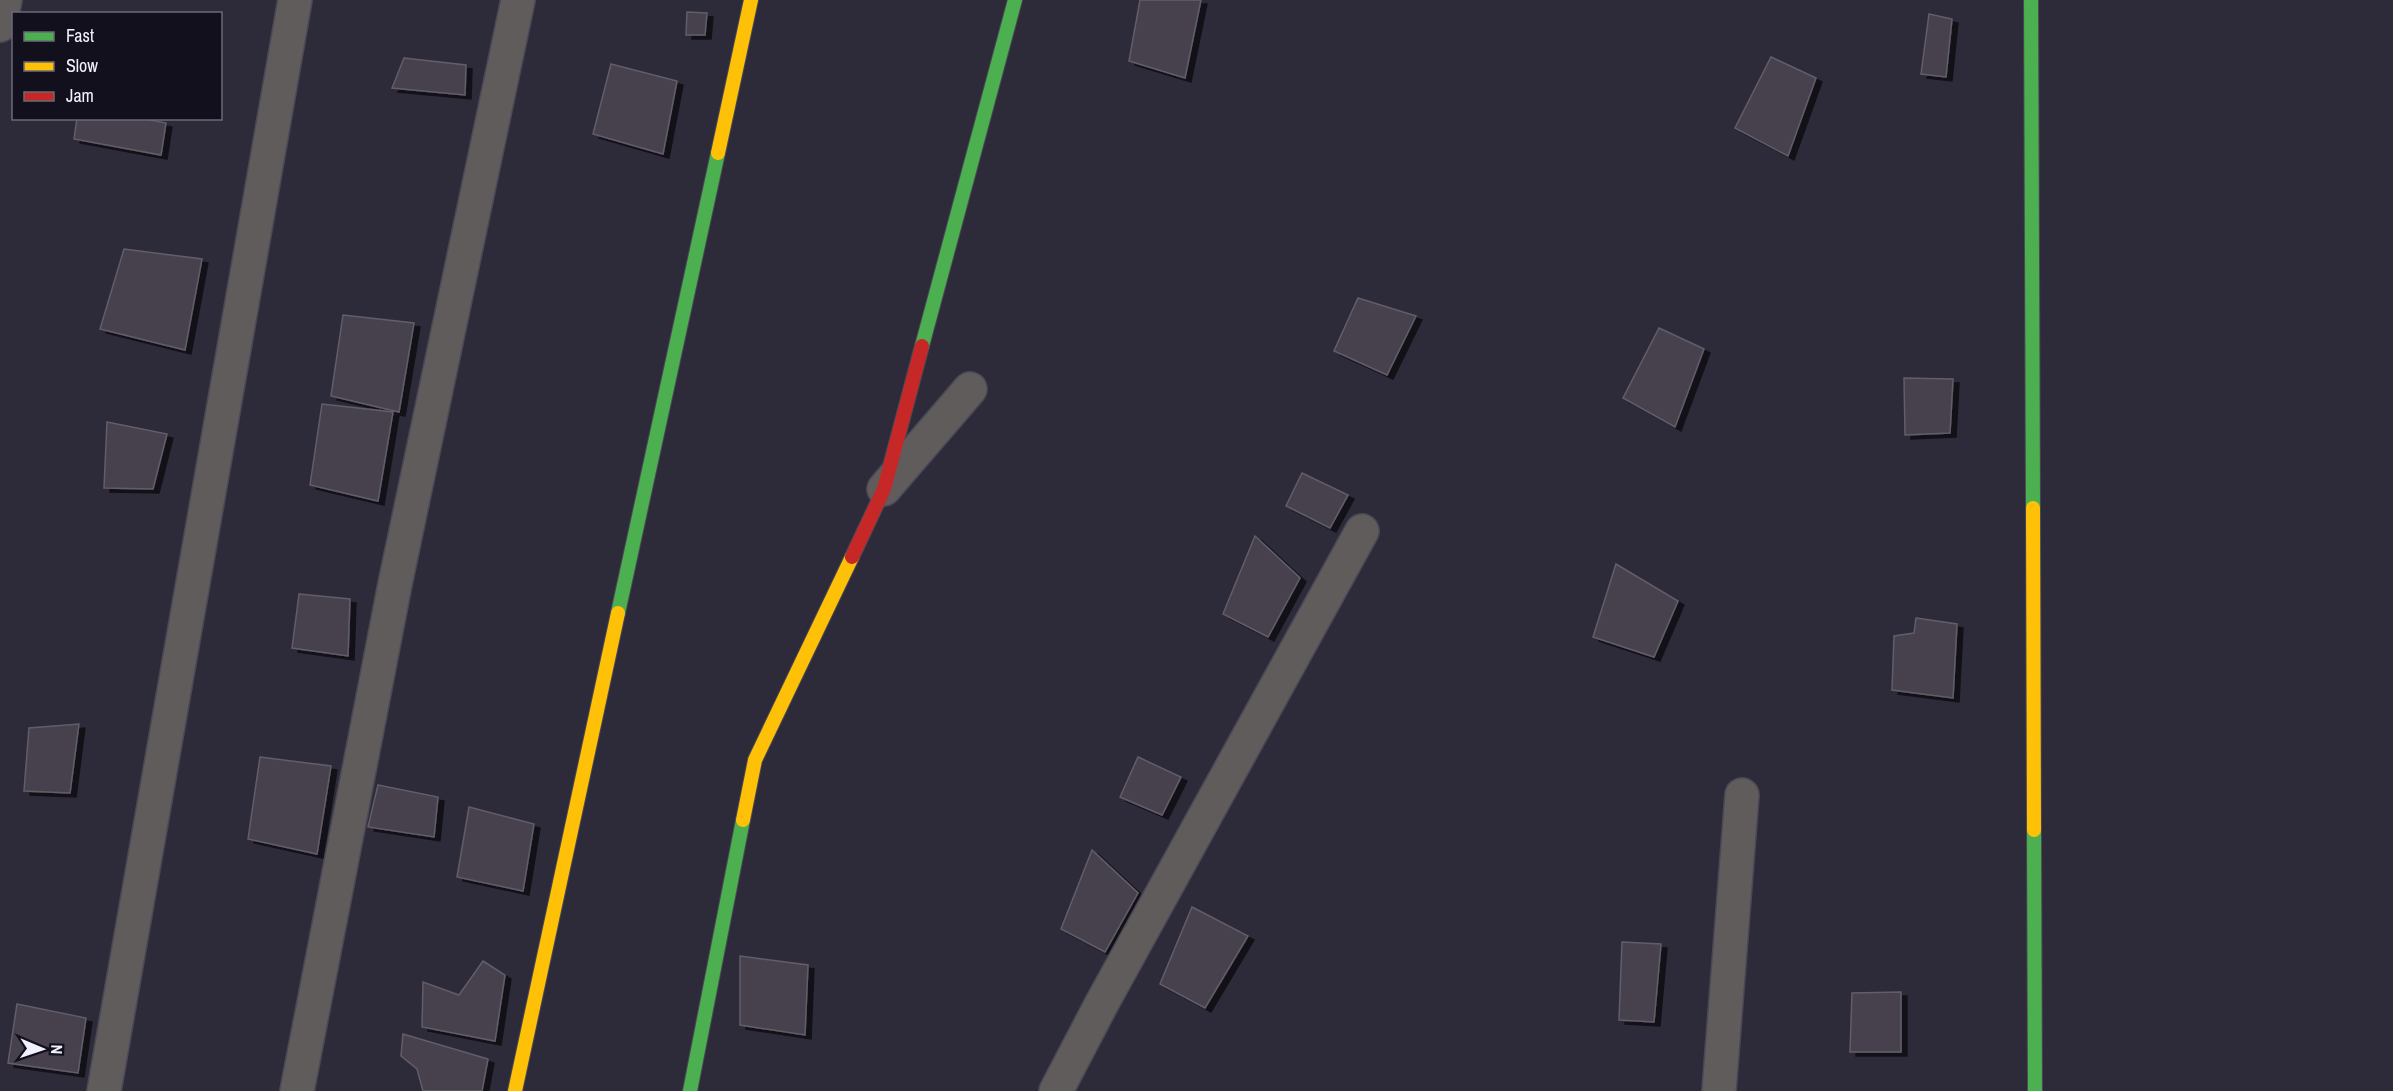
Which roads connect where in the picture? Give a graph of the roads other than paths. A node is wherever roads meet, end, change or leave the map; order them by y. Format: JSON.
{"nodes":[{"id":1,"x":5,"y":0,"type":"edge"},
{"id":2,"x":295,"y":0,"type":"edge"},
{"id":3,"x":518,"y":0,"type":"edge"},
{"id":4,"x":752,"y":0,"type":"edge"},
{"id":5,"x":1015,"y":0,"type":"edge"},
{"id":6,"x":2031,"y":0,"type":"edge"},
{"id":7,"x":0,"y":26,"type":"edge"},
{"id":8,"x":970,"y":389,"type":"dead end"},
{"id":9,"x":884,"y":489,"type":"junction"},
{"id":10,"x":1362,"y":531,"type":"dead end"},
{"id":11,"x":1742,"y":795,"type":"dead end"},
{"id":12,"x":104,"y":1091,"type":"edge"},
{"id":13,"x":297,"y":1091,"type":"edge"},
{"id":14,"x":515,"y":1091,"type":"edge"},
{"id":15,"x":690,"y":1091,"type":"edge"},
{"id":16,"x":1056,"y":1091,"type":"edge"},
{"id":17,"x":1719,"y":1091,"type":"edge"},
{"id":18,"x":2035,"y":1091,"type":"edge"}],
"edges":[{"from":1,"to":7,"type":"street"},
{"from":2,"to":12,"type":"street"},
{"from":3,"to":13,"type":"street"},
{"from":4,"to":14,"type":"street"},
{"from":5,"to":9,"type":"street"},
{"from":6,"to":18,"type":"street"},
{"from":8,"to":9,"type":"street"},
{"from":9,"to":15,"type":"street"},
{"from":10,"to":16,"type":"street"},
{"from":11,"to":17,"type":"street"}]}
